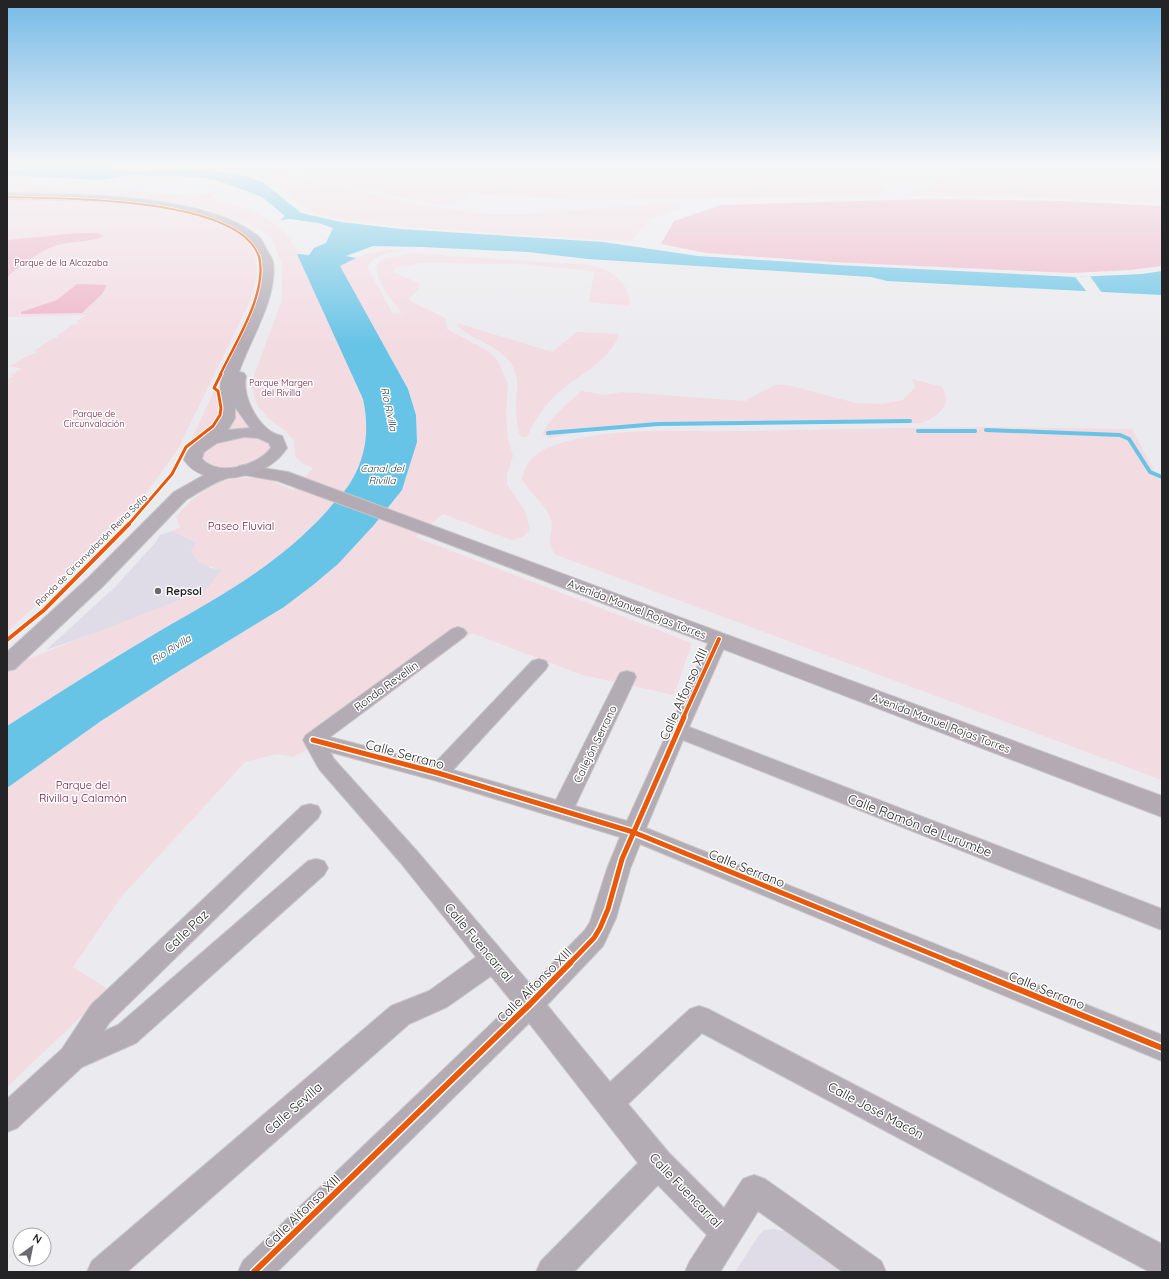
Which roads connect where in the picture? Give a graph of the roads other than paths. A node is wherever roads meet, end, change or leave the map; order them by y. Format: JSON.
{"nodes":[{"id":1,"x":233,"y":225,"type":"edge"},
{"id":2,"x":244,"y":225,"type":"edge"},
{"id":3,"x":264,"y":434,"type":"junction"},
{"id":4,"x":211,"y":439,"type":"junction"},
{"id":5,"x":277,"y":453,"type":"junction"},
{"id":6,"x":193,"y":460,"type":"junction"},
{"id":7,"x":245,"y":470,"type":"junction"},
{"id":8,"x":225,"y":472,"type":"junction"},
{"id":9,"x":296,"y":475,"type":"junction"},
{"id":10,"x":440,"y":528,"type":"junction"},
{"id":11,"x":458,"y":633,"type":"dead end"},
{"id":12,"x":719,"y":639,"type":"junction"},
{"id":13,"x":7,"y":648,"type":"edge"},
{"id":14,"x":7,"y":664,"type":"edge"},
{"id":15,"x":539,"y":665,"type":"dead end"},
{"id":16,"x":627,"y":677,"type":"dead end"},
{"id":17,"x":678,"y":730,"type":"junction"},
{"id":18,"x":313,"y":740,"type":"junction"},
{"id":19,"x":438,"y":773,"type":"junction"},
{"id":20,"x":1162,"y":793,"type":"edge"},
{"id":21,"x":1162,"y":807,"type":"edge"},
{"id":22,"x":562,"y":811,"type":"junction"},
{"id":23,"x":310,"y":812,"type":"dead end"},
{"id":24,"x":633,"y":832,"type":"junction"},
{"id":25,"x":316,"y":868,"type":"dead end"},
{"id":26,"x":1162,"y":920,"type":"edge"},
{"id":27,"x":494,"y":959,"type":"junction"},
{"id":28,"x":530,"y":1004,"type":"junction"},
{"id":29,"x":1162,"y":1048,"type":"edge"},
{"id":30,"x":72,"y":1058,"type":"junction"},
{"id":31,"x":609,"y":1102,"type":"junction"},
{"id":32,"x":7,"y":1118,"type":"edge"},
{"id":33,"x":658,"y":1164,"type":"junction"},
{"id":34,"x":726,"y":1232,"type":"junction"},
{"id":35,"x":1162,"y":1261,"type":"edge"},
{"id":36,"x":103,"y":1272,"type":"edge"},
{"id":37,"x":254,"y":1272,"type":"edge"},
{"id":38,"x":552,"y":1272,"type":"edge"},
{"id":39,"x":701,"y":1272,"type":"edge"},
{"id":40,"x":870,"y":1272,"type":"edge"}],
"edges":[{"from":1,"to":4,"type":"main road","name":"Ronda de Circunvalación Reina Sofía"},
{"from":2,"to":3,"type":"main road","name":"Ronda de Circunvalación Reina Sofía"},
{"from":3,"to":4,"type":"main road","name":"Ronda de Circunvalación Reina Sofía"},
{"from":3,"to":5,"type":"main road","name":"Ronda de Circunvalación Reina Sofía"},
{"from":4,"to":6,"type":"main road","name":"Ronda de Circunvalación Reina Sofía"},
{"from":5,"to":7,"type":"main road"},
{"from":5,"to":9,"type":"main road","name":"Avenida Manuel Rojas Torres"},
{"from":6,"to":8,"type":"main road"},
{"from":6,"to":13,"type":"main road","name":"Ronda de Circunvalación Reina Sofía"},
{"from":7,"to":8,"type":"main road"},
{"from":7,"to":9,"type":"main road","name":"Avenida Manuel Rojas Torres"},
{"from":8,"to":14,"type":"main road"},
{"from":9,"to":10,"type":"main road","name":"Avenida Manuel Rojas Torres"},
{"from":10,"to":12,"type":"main road","name":"Avenida Manuel Rojas Torres"},
{"from":10,"to":20,"type":"main road","name":"Avenida Manuel Rojas Torres"},
{"from":11,"to":18,"type":"street","name":"Ronda Revellín"},
{"from":12,"to":17,"type":"street","name":"Calle Alfonso XIII"},
{"from":12,"to":21,"type":"main road","name":"Avenida Manuel Rojas Torres"},
{"from":15,"to":19,"type":"street"},
{"from":16,"to":22,"type":"street","name":"Callejón Serrano"},
{"from":17,"to":24,"type":"street","name":"Calle Alfonso XIII"},
{"from":17,"to":26,"type":"street","name":"Calle Ramón de Lurumbe"},
{"from":18,"to":19,"type":"street","name":"Calle Serrano"},
{"from":18,"to":27,"type":"street","name":"Calle Fuencarral"},
{"from":19,"to":22,"type":"street","name":"Calle Serrano"},
{"from":22,"to":24,"type":"street","name":"Calle Serrano"},
{"from":23,"to":30,"type":"street","name":"Calle Paz"},
{"from":24,"to":28,"type":"street","name":"Calle Alfonso XIII"},
{"from":24,"to":29,"type":"street","name":"Calle Serrano"},
{"from":25,"to":30,"type":"street","name":"Calle Paz"},
{"from":27,"to":28,"type":"street","name":"Calle Fuencarral"},
{"from":27,"to":36,"type":"street","name":"Calle Sevilla"},
{"from":28,"to":31,"type":"street","name":"Calle Fuencarral"},
{"from":28,"to":37,"type":"street","name":"Calle Alfonso XIII"},
{"from":30,"to":32,"type":"street","name":"Calle Paz"},
{"from":31,"to":33,"type":"street","name":"Calle Fuencarral"},
{"from":31,"to":35,"type":"street","name":"Calle José Macón"},
{"from":33,"to":34,"type":"street","name":"Calle Fuencarral"},
{"from":33,"to":38,"type":"street"},
{"from":34,"to":39,"type":"street"},
{"from":34,"to":40,"type":"street"}]}
